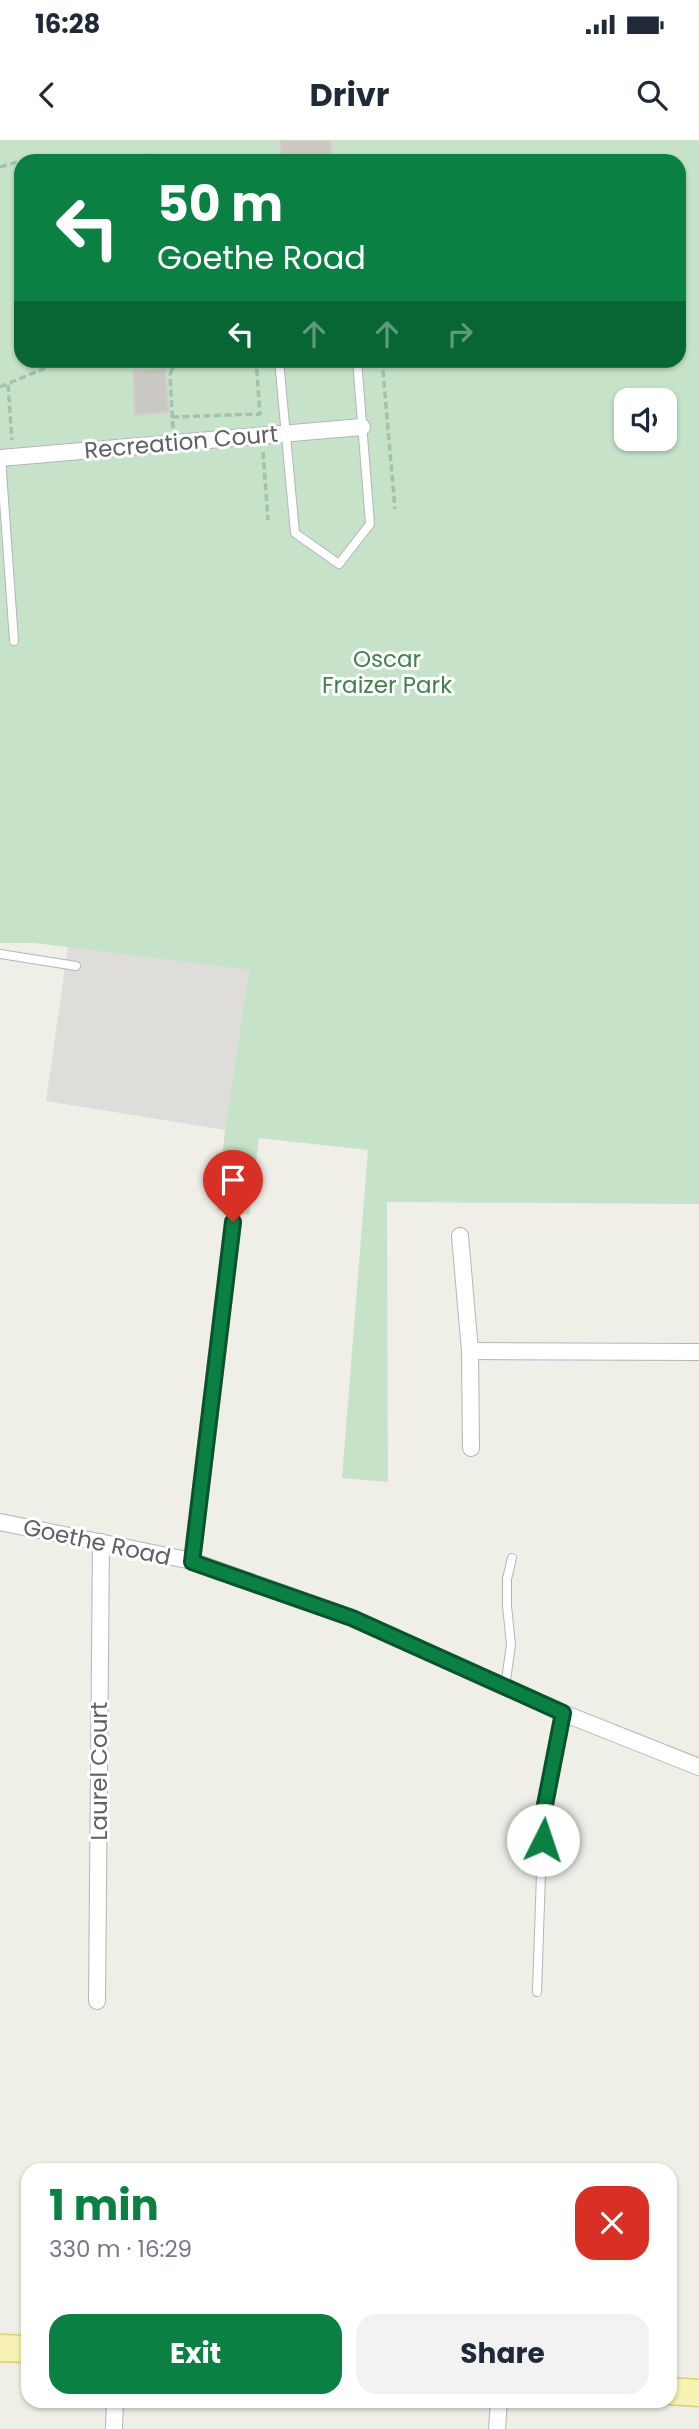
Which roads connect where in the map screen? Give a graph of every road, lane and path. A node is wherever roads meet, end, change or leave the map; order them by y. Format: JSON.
{"nodes":[{"id":1,"x":43,"y":368,"type":"edge"},
{"id":2,"x":257,"y":368,"type":"edge"},
{"id":3,"x":280,"y":368,"type":"edge"},
{"id":4,"x":358,"y":368,"type":"edge"},
{"id":5,"x":383,"y":368,"type":"edge"},
{"id":6,"x":172,"y":369,"type":"edge"},
{"id":7,"x":9,"y":385,"type":"junction"},
{"id":8,"x":0,"y":387,"type":"edge"},
{"id":9,"x":260,"y":414,"type":"junction"},
{"id":10,"x":172,"y":417,"type":"junction"},
{"id":11,"x":362,"y":427,"type":"junction"},
{"id":12,"x":285,"y":433,"type":"junction"},
{"id":13,"x":261,"y":435,"type":"junction"},
{"id":14,"x":173,"y":442,"type":"junction"},
{"id":15,"x":4,"y":457,"type":"edge"},
{"id":16,"x":395,"y":509,"type":"dead end"},
{"id":17,"x":268,"y":520,"type":"dead end"},
{"id":18,"x":14,"y":641,"type":"dead end"},
{"id":19,"x":0,"y":954,"type":"edge"},
{"id":20,"x":76,"y":966,"type":"dead end"},
{"id":21,"x":233,"y":1222,"type":"dead end"},
{"id":22,"x":460,"y":1236,"type":"dead end"},
{"id":23,"x":470,"y":1350,"type":"junction"},
{"id":24,"x":699,"y":1352,"type":"edge"},
{"id":25,"x":471,"y":1448,"type":"dead end"},
{"id":26,"x":0,"y":1522,"type":"edge"},
{"id":27,"x":101,"y":1542,"type":"junction"},
{"id":28,"x":512,"y":1558,"type":"dead end"},
{"id":29,"x":192,"y":1562,"type":"junction"},
{"id":30,"x":505,"y":1687,"type":"junction"},
{"id":31,"x":563,"y":1713,"type":"junction"},
{"id":32,"x":699,"y":1767,"type":"edge"},
{"id":33,"x":537,"y":1992,"type":"dead end"},
{"id":34,"x":97,"y":2001,"type":"dead end"},
{"id":35,"x":0,"y":2348,"type":"edge"},
{"id":36,"x":21,"y":2349,"type":"edge"},
{"id":37,"x":677,"y":2392,"type":"edge"},
{"id":38,"x":699,"y":2393,"type":"edge"},
{"id":39,"x":115,"y":2408,"type":"edge"},
{"id":40,"x":498,"y":2408,"type":"edge"},
{"id":41,"x":114,"y":2429,"type":"edge"},
{"id":42,"x":497,"y":2429,"type":"edge"}],
"edges":[{"from":1,"to":7,"type":"path"},
{"from":2,"to":9,"type":"path"},
{"from":3,"to":12,"type":"lane"},
{"from":4,"to":11,"type":"lane"},
{"from":5,"to":16,"type":"path"},
{"from":6,"to":10,"type":"path"},
{"from":7,"to":8,"type":"path"},
{"from":7,"to":15,"type":"path"},
{"from":9,"to":10,"type":"path"},
{"from":9,"to":13,"type":"path"},
{"from":10,"to":14,"type":"path"},
{"from":11,"to":12,"type":"street","name":"Recreation Court"},
{"from":11,"to":12,"type":"lane"},
{"from":12,"to":13,"type":"street","name":"Recreation Court"},
{"from":13,"to":14,"type":"street","name":"Recreation Court"},
{"from":13,"to":17,"type":"path"},
{"from":14,"to":15,"type":"street","name":"Recreation Court"},
{"from":15,"to":18,"type":"lane"},
{"from":19,"to":20,"type":"lane"},
{"from":21,"to":29,"type":"street"},
{"from":22,"to":23,"type":"street"},
{"from":23,"to":24,"type":"street"},
{"from":23,"to":25,"type":"street"},
{"from":26,"to":27,"type":"street","name":"Goethe Road"},
{"from":27,"to":29,"type":"street","name":"Goethe Road"},
{"from":27,"to":34,"type":"street","name":"Laurel Court"},
{"from":28,"to":30,"type":"lane"},
{"from":29,"to":30,"type":"street","name":"Goethe Road"},
{"from":30,"to":31,"type":"street","name":"Goethe Road"},
{"from":31,"to":32,"type":"street","name":"Goethe Road"},
{"from":31,"to":33,"type":"lane"},
{"from":35,"to":36,"type":"main road"},
{"from":37,"to":38,"type":"main road"},
{"from":39,"to":41,"type":"street"},
{"from":40,"to":42,"type":"street"}]}
